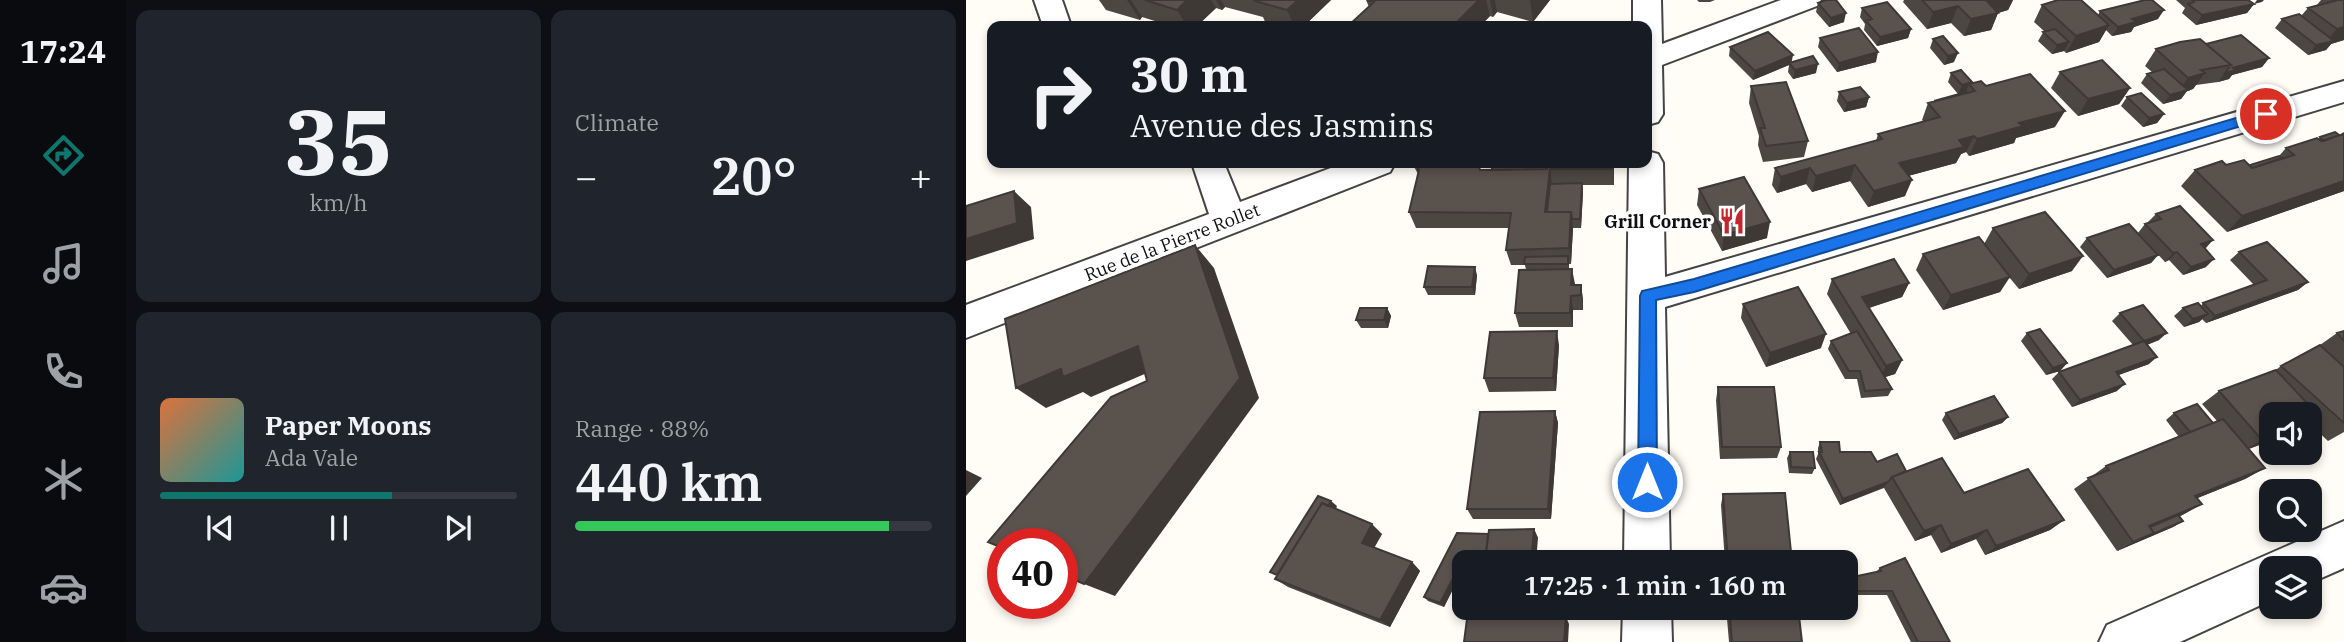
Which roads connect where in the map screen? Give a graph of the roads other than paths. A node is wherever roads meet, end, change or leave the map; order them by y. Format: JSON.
{"nodes":[{"id":1,"x":1048,"y":0,"type":"edge"},
{"id":2,"x":1647,"y":0,"type":"edge"},
{"id":3,"x":1807,"y":0,"type":"edge"},
{"id":4,"x":1055,"y":21,"type":"edge"},
{"id":5,"x":1647,"y":21,"type":"edge"},
{"id":6,"x":1652,"y":58,"type":"edge"},
{"id":7,"x":2344,"y":90,"type":"edge"},
{"id":8,"x":1210,"y":168,"type":"edge"},
{"id":9,"x":1365,"y":168,"type":"edge"},
{"id":10,"x":1646,"y":168,"type":"edge"},
{"id":11,"x":1229,"y":221,"type":"junction"},
{"id":12,"x":1648,"y":296,"type":"junction"},
{"id":13,"x":966,"y":322,"type":"edge"},
{"id":14,"x":2344,"y":544,"type":"edge"},
{"id":15,"x":1647,"y":550,"type":"edge"},
{"id":16,"x":2318,"y":556,"type":"edge"},
{"id":17,"x":2259,"y":582,"type":"edge"},
{"id":18,"x":1647,"y":620,"type":"edge"},
{"id":19,"x":1647,"y":642,"type":"edge"},
{"id":20,"x":2124,"y":642,"type":"edge"}],
"edges":[{"from":1,"to":4,"type":"street"},
{"from":2,"to":5,"type":"street"},
{"from":3,"to":6,"type":"street"},
{"from":7,"to":12,"type":"street"},
{"from":8,"to":11,"type":"street"},
{"from":9,"to":11,"type":"street","name":"Rue de la Pierre Rollet"},
{"from":10,"to":12,"type":"street"},
{"from":11,"to":13,"type":"street","name":"Rue de la Pierre Rollet"},
{"from":12,"to":15,"type":"street"},
{"from":14,"to":16,"type":"street"},
{"from":17,"to":20,"type":"street"},
{"from":18,"to":19,"type":"street"}]}
